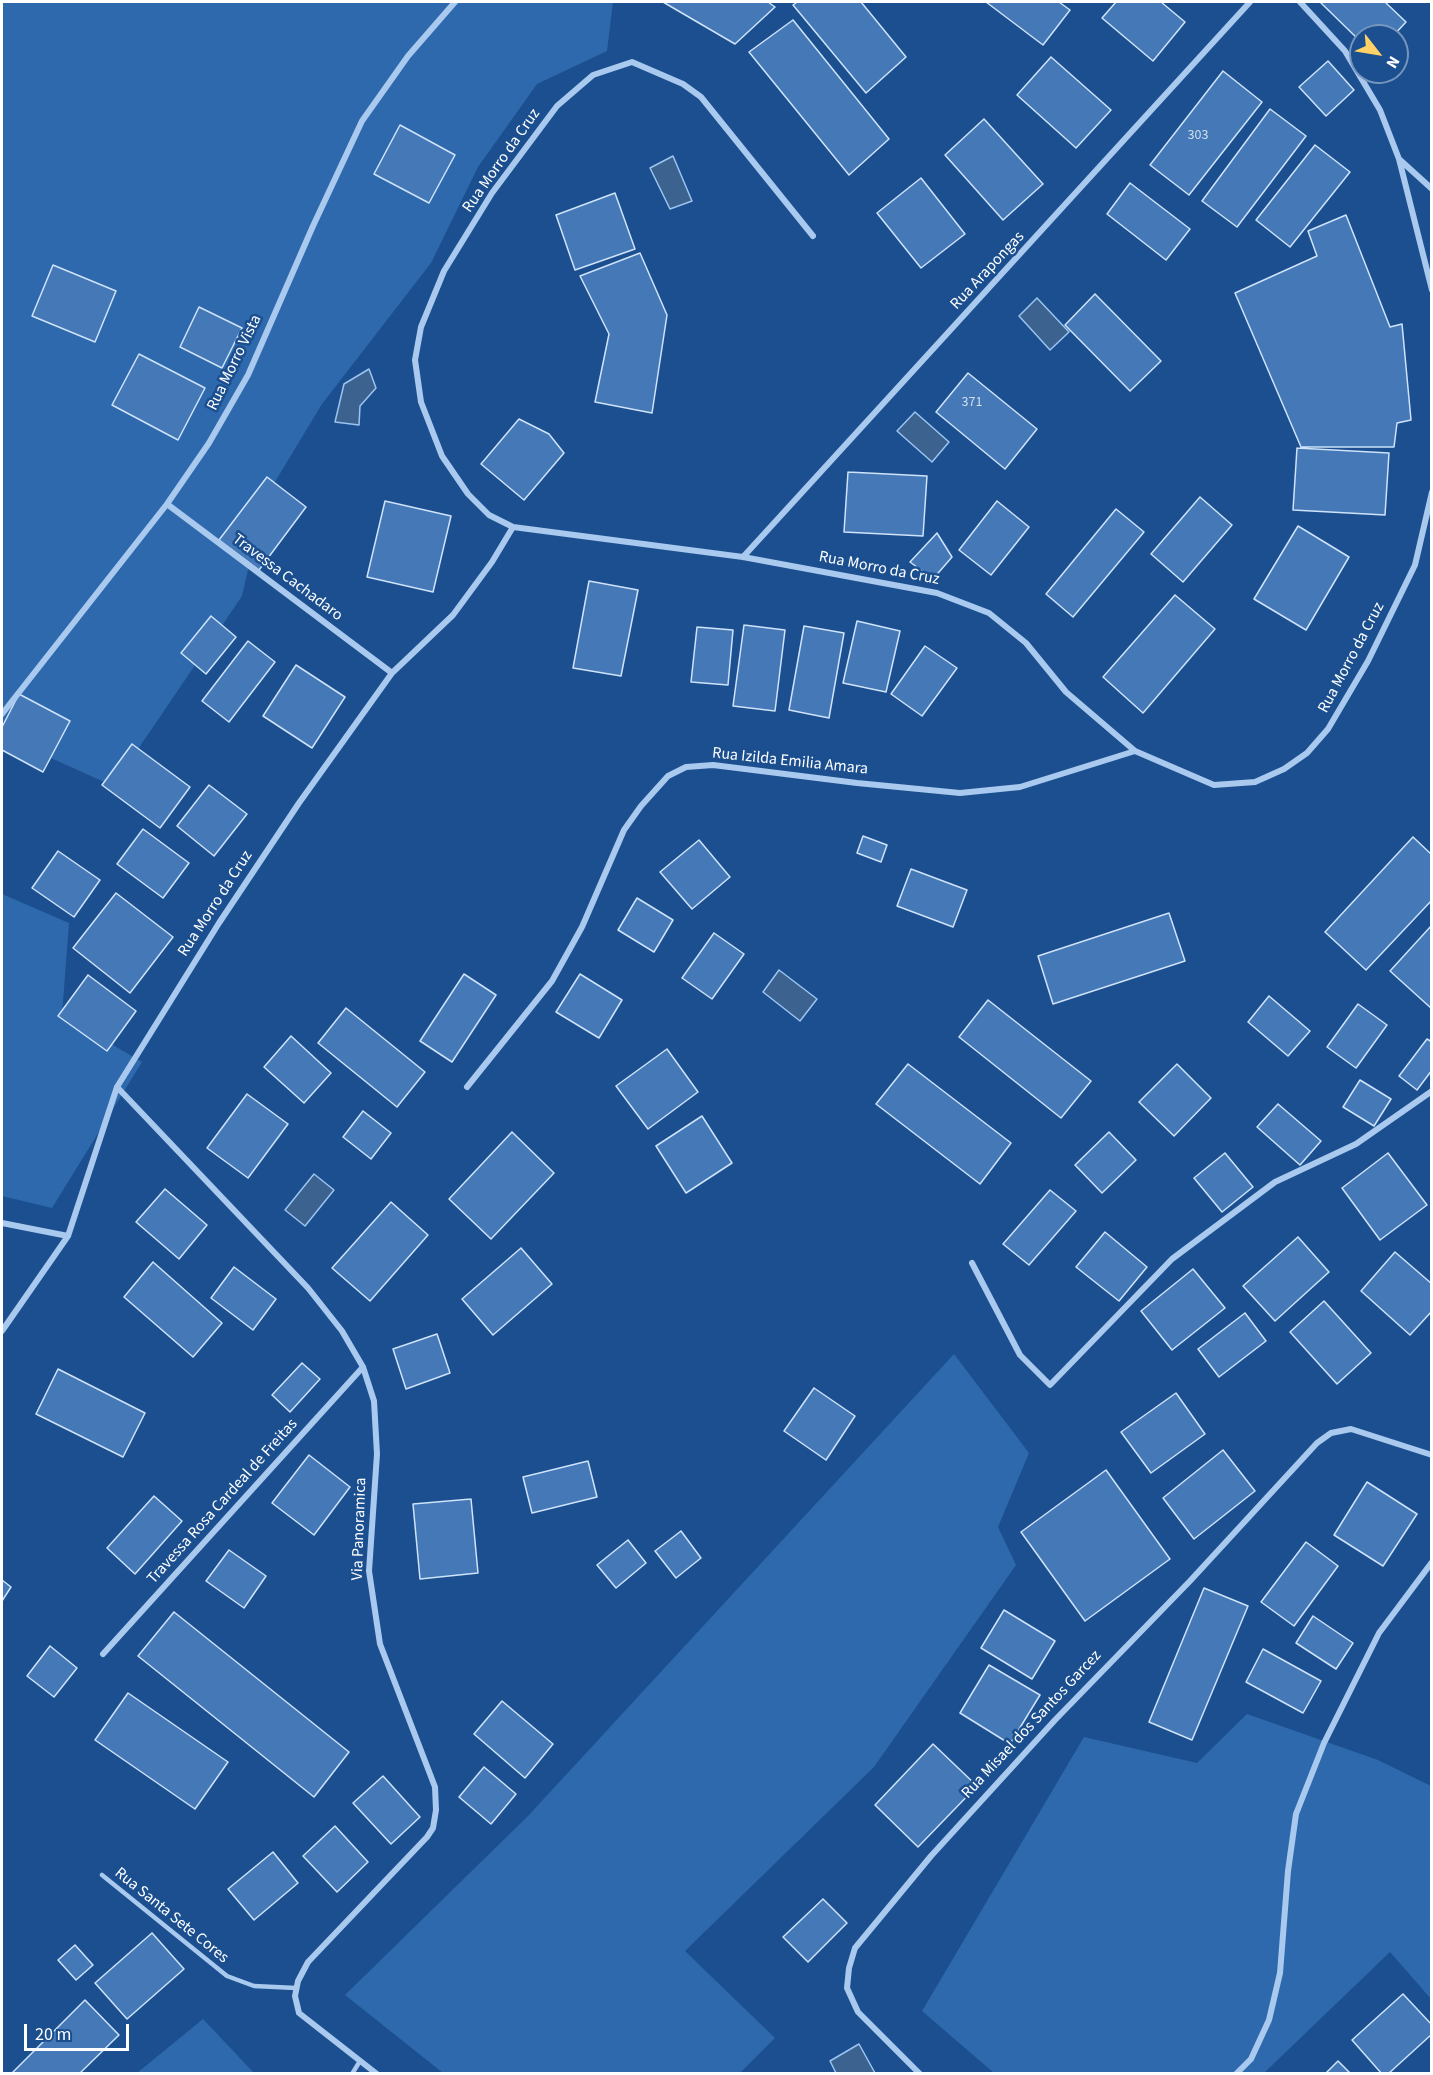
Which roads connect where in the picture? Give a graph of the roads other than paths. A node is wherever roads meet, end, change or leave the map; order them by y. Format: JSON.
{"nodes":[{"id":1,"x":455,"y":2,"type":"edge"},
{"id":2,"x":1250,"y":2,"type":"edge"},
{"id":3,"x":1300,"y":2,"type":"edge"},
{"id":4,"x":1398,"y":159,"type":"junction"},
{"id":5,"x":1431,"y":189,"type":"edge"},
{"id":6,"x":813,"y":236,"type":"dead end"},
{"id":7,"x":1431,"y":290,"type":"edge"},
{"id":8,"x":1431,"y":492,"type":"edge"},
{"id":9,"x":167,"y":504,"type":"junction"},
{"id":10,"x":513,"y":527,"type":"junction"},
{"id":11,"x":743,"y":557,"type":"junction"},
{"id":12,"x":392,"y":673,"type":"junction"},
{"id":13,"x":2,"y":714,"type":"edge"},
{"id":14,"x":1135,"y":751,"type":"junction"},
{"id":15,"x":117,"y":1087,"type":"junction"},
{"id":16,"x":467,"y":1087,"type":"dead end"},
{"id":17,"x":1431,"y":1091,"type":"edge"},
{"id":18,"x":2,"y":1223,"type":"edge"},
{"id":19,"x":68,"y":1236,"type":"junction"},
{"id":20,"x":972,"y":1263,"type":"dead end"},
{"id":21,"x":2,"y":1331,"type":"edge"},
{"id":22,"x":363,"y":1367,"type":"junction"},
{"id":23,"x":1431,"y":1455,"type":"edge"},
{"id":24,"x":1431,"y":1562,"type":"edge"},
{"id":25,"x":103,"y":1654,"type":"dead end"},
{"id":26,"x":102,"y":1875,"type":"dead end"},
{"id":27,"x":296,"y":1988,"type":"junction"},
{"id":28,"x":360,"y":2061,"type":"junction"},
{"id":29,"x":352,"y":2073,"type":"edge"},
{"id":30,"x":377,"y":2073,"type":"edge"},
{"id":31,"x":920,"y":2073,"type":"edge"},
{"id":32,"x":1236,"y":2073,"type":"edge"}],
"edges":[{"from":1,"to":9,"type":"street","name":"Rua Morro Vista"},
{"from":2,"to":11,"type":"street","name":"Rua Arapongas"},
{"from":3,"to":4,"type":"street"},
{"from":4,"to":5,"type":"street"},
{"from":4,"to":7,"type":"street"},
{"from":6,"to":10,"type":"street","name":"Rua Morro da Cruz"},
{"from":8,"to":14,"type":"street","name":"Rua Morro da Cruz"},
{"from":9,"to":12,"type":"street","name":"Travessa Cachadaro"},
{"from":9,"to":13,"type":"street","name":"Rua Morro Vista"},
{"from":10,"to":11,"type":"street","name":"Rua Morro da Cruz"},
{"from":10,"to":12,"type":"street","name":"Rua Morro da Cruz"},
{"from":11,"to":14,"type":"street","name":"Rua Morro da Cruz"},
{"from":12,"to":15,"type":"street","name":"Rua Morro da Cruz"},
{"from":14,"to":16,"type":"street","name":"Rua Izilda Emilia Amara"},
{"from":15,"to":19,"type":"street","name":"Rua Morro da Cruz"},
{"from":15,"to":22,"type":"street","name":"Via Panoramica"},
{"from":17,"to":20,"type":"street"},
{"from":18,"to":19,"type":"street"},
{"from":19,"to":21,"type":"street","name":"Rua Morro da Cruz"},
{"from":22,"to":25,"type":"street","name":"Travessa Rosa Cardeal de Freitas"},
{"from":22,"to":27,"type":"street","name":"Via Panoramica"},
{"from":23,"to":31,"type":"street","name":"Rua Misael dos Santos Garcez"},
{"from":24,"to":32,"type":"street"},
{"from":26,"to":27,"type":"lane","name":"Rua Santa Sete Cores"},
{"from":27,"to":28,"type":"street"},
{"from":28,"to":29,"type":"lane"},
{"from":28,"to":30,"type":"street"}]}
